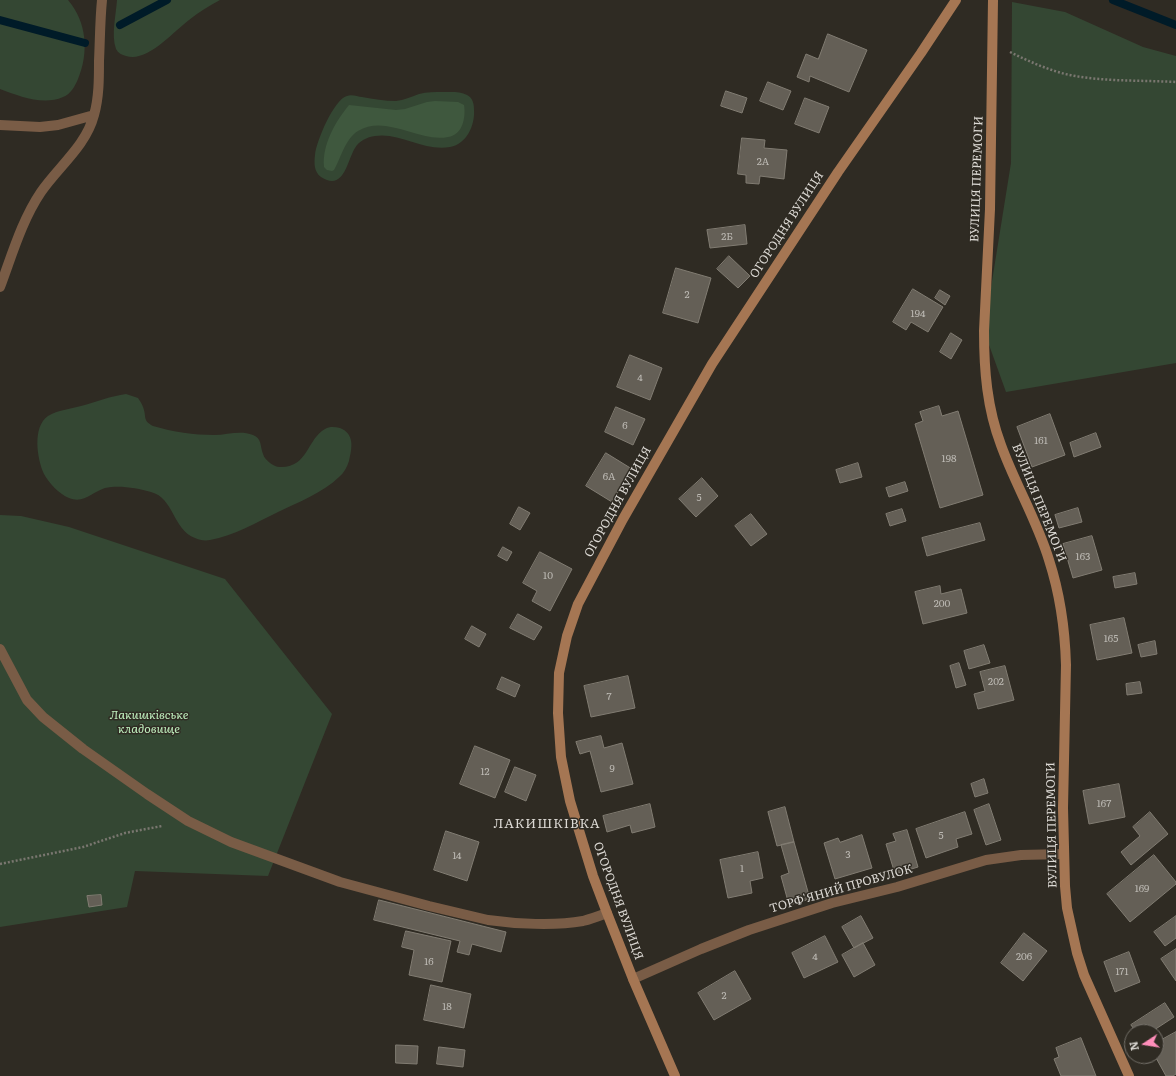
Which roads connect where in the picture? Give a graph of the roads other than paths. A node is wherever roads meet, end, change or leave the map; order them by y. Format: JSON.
{"nodes":[{"id":1,"x":102,"y":0,"type":"edge"},
{"id":2,"x":956,"y":0,"type":"edge"},
{"id":3,"x":993,"y":0,"type":"edge"},
{"id":4,"x":94,"y":115,"type":"junction"},
{"id":5,"x":0,"y":125,"type":"edge"},
{"id":6,"x":0,"y":287,"type":"edge"},
{"id":7,"x":0,"y":649,"type":"edge"},
{"id":8,"x":1064,"y":854,"type":"junction"},
{"id":9,"x":607,"y":913,"type":"junction"},
{"id":10,"x":633,"y":979,"type":"junction"},
{"id":11,"x":675,"y":1076,"type":"edge"},
{"id":12,"x":1129,"y":1076,"type":"edge"}],
"edges":[{"from":1,"to":4,"type":"street"},
{"from":2,"to":9,"type":"street","name":"ОГОРОДНЯ ВУЛИЦЯ"},
{"from":3,"to":8,"type":"street","name":"ВУЛИЦЯ ПЕРЕМОГИ"},
{"from":4,"to":5,"type":"street"},
{"from":4,"to":6,"type":"street"},
{"from":7,"to":9,"type":"street"},
{"from":8,"to":10,"type":"street","name":"ТОРФ'ЯНИЙ ПРОВУЛОК"},
{"from":8,"to":12,"type":"street","name":"ВУЛИЦЯ ПЕРЕМОГИ"},
{"from":9,"to":10,"type":"street","name":"ОГОРОДНЯ ВУЛИЦЯ"},
{"from":10,"to":11,"type":"street","name":"ОГОРОДНЯ ВУЛИЦЯ"}]}
